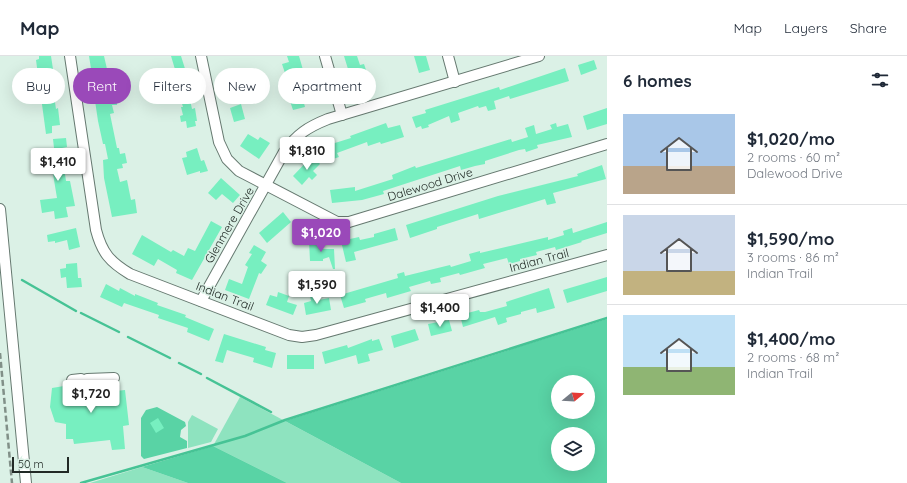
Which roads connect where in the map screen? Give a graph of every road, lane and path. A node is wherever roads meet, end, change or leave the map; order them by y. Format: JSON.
{"nodes":[{"id":1,"x":70,"y":56,"type":"edge"},
{"id":2,"x":201,"y":56,"type":"edge"},
{"id":3,"x":325,"y":56,"type":"edge"},
{"id":4,"x":448,"y":56,"type":"edge"},
{"id":5,"x":539,"y":56,"type":"edge"},
{"id":6,"x":455,"y":82,"type":"junction"},
{"id":7,"x":342,"y":115,"type":"junction"},
{"id":8,"x":607,"y":144,"type":"edge"},
{"id":9,"x":266,"y":186,"type":"junction"},
{"id":10,"x":0,"y":209,"type":"edge"},
{"id":11,"x":607,"y":255,"type":"edge"},
{"id":12,"x":201,"y":301,"type":"junction"},
{"id":13,"x":114,"y":378,"type":"dead end"},
{"id":14,"x":80,"y":379,"type":"dead end"},
{"id":15,"x":26,"y":483,"type":"edge"}],
"edges":[{"from":1,"to":12,"type":"street","name":"Indian Trail"},
{"from":2,"to":9,"type":"street","name":"Dalewood Drive"},
{"from":3,"to":7,"type":"street"},
{"from":4,"to":6,"type":"street"},
{"from":5,"to":6,"type":"street","name":"Glenmere Drive"},
{"from":6,"to":7,"type":"street","name":"Glenmere Drive"},
{"from":7,"to":9,"type":"street","name":"Glenmere Drive"},
{"from":8,"to":9,"type":"street","name":"Dalewood Drive"},
{"from":9,"to":12,"type":"street","name":"Glenmere Drive"},
{"from":10,"to":15,"type":"street"},
{"from":11,"to":12,"type":"street","name":"Indian Trail"},
{"from":13,"to":14,"type":"street"}]}
